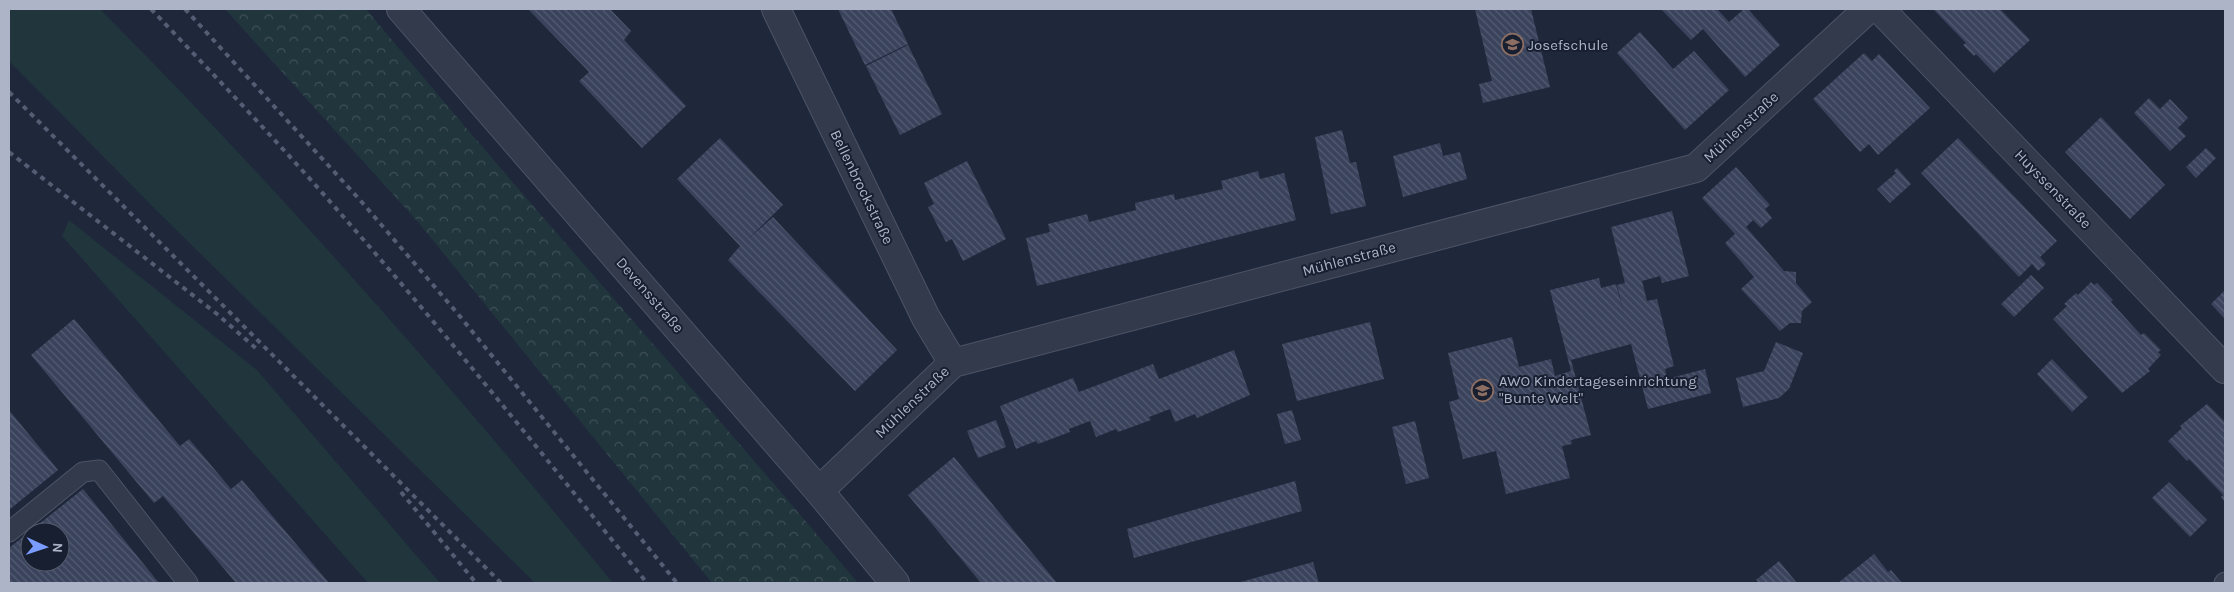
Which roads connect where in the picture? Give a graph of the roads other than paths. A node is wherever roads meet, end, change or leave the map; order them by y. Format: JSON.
{"nodes":[{"id":1,"x":401,"y":9,"type":"edge"},
{"id":2,"x":776,"y":9,"type":"edge"},
{"id":3,"x":1868,"y":9,"type":"edge"},
{"id":4,"x":1880,"y":9,"type":"edge"},
{"id":5,"x":953,"y":363,"type":"junction"},
{"id":6,"x":2225,"y":369,"type":"edge"},
{"id":7,"x":819,"y":491,"type":"junction"},
{"id":8,"x":9,"y":532,"type":"edge"},
{"id":9,"x":188,"y":583,"type":"edge"},
{"id":10,"x":895,"y":583,"type":"edge"}],
"edges":[{"from":1,"to":7,"type":"street","name":"Devensstraße"},
{"from":2,"to":5,"type":"street","name":"Bellenbrockstraße"},
{"from":3,"to":5,"type":"street","name":"Mühlenstraße"},
{"from":4,"to":6,"type":"street","name":"Huyssenstraße"},
{"from":5,"to":7,"type":"street","name":"Mühlenstraße"},
{"from":7,"to":10,"type":"street","name":"Devensstraße"},
{"from":8,"to":9,"type":"lane"}]}
